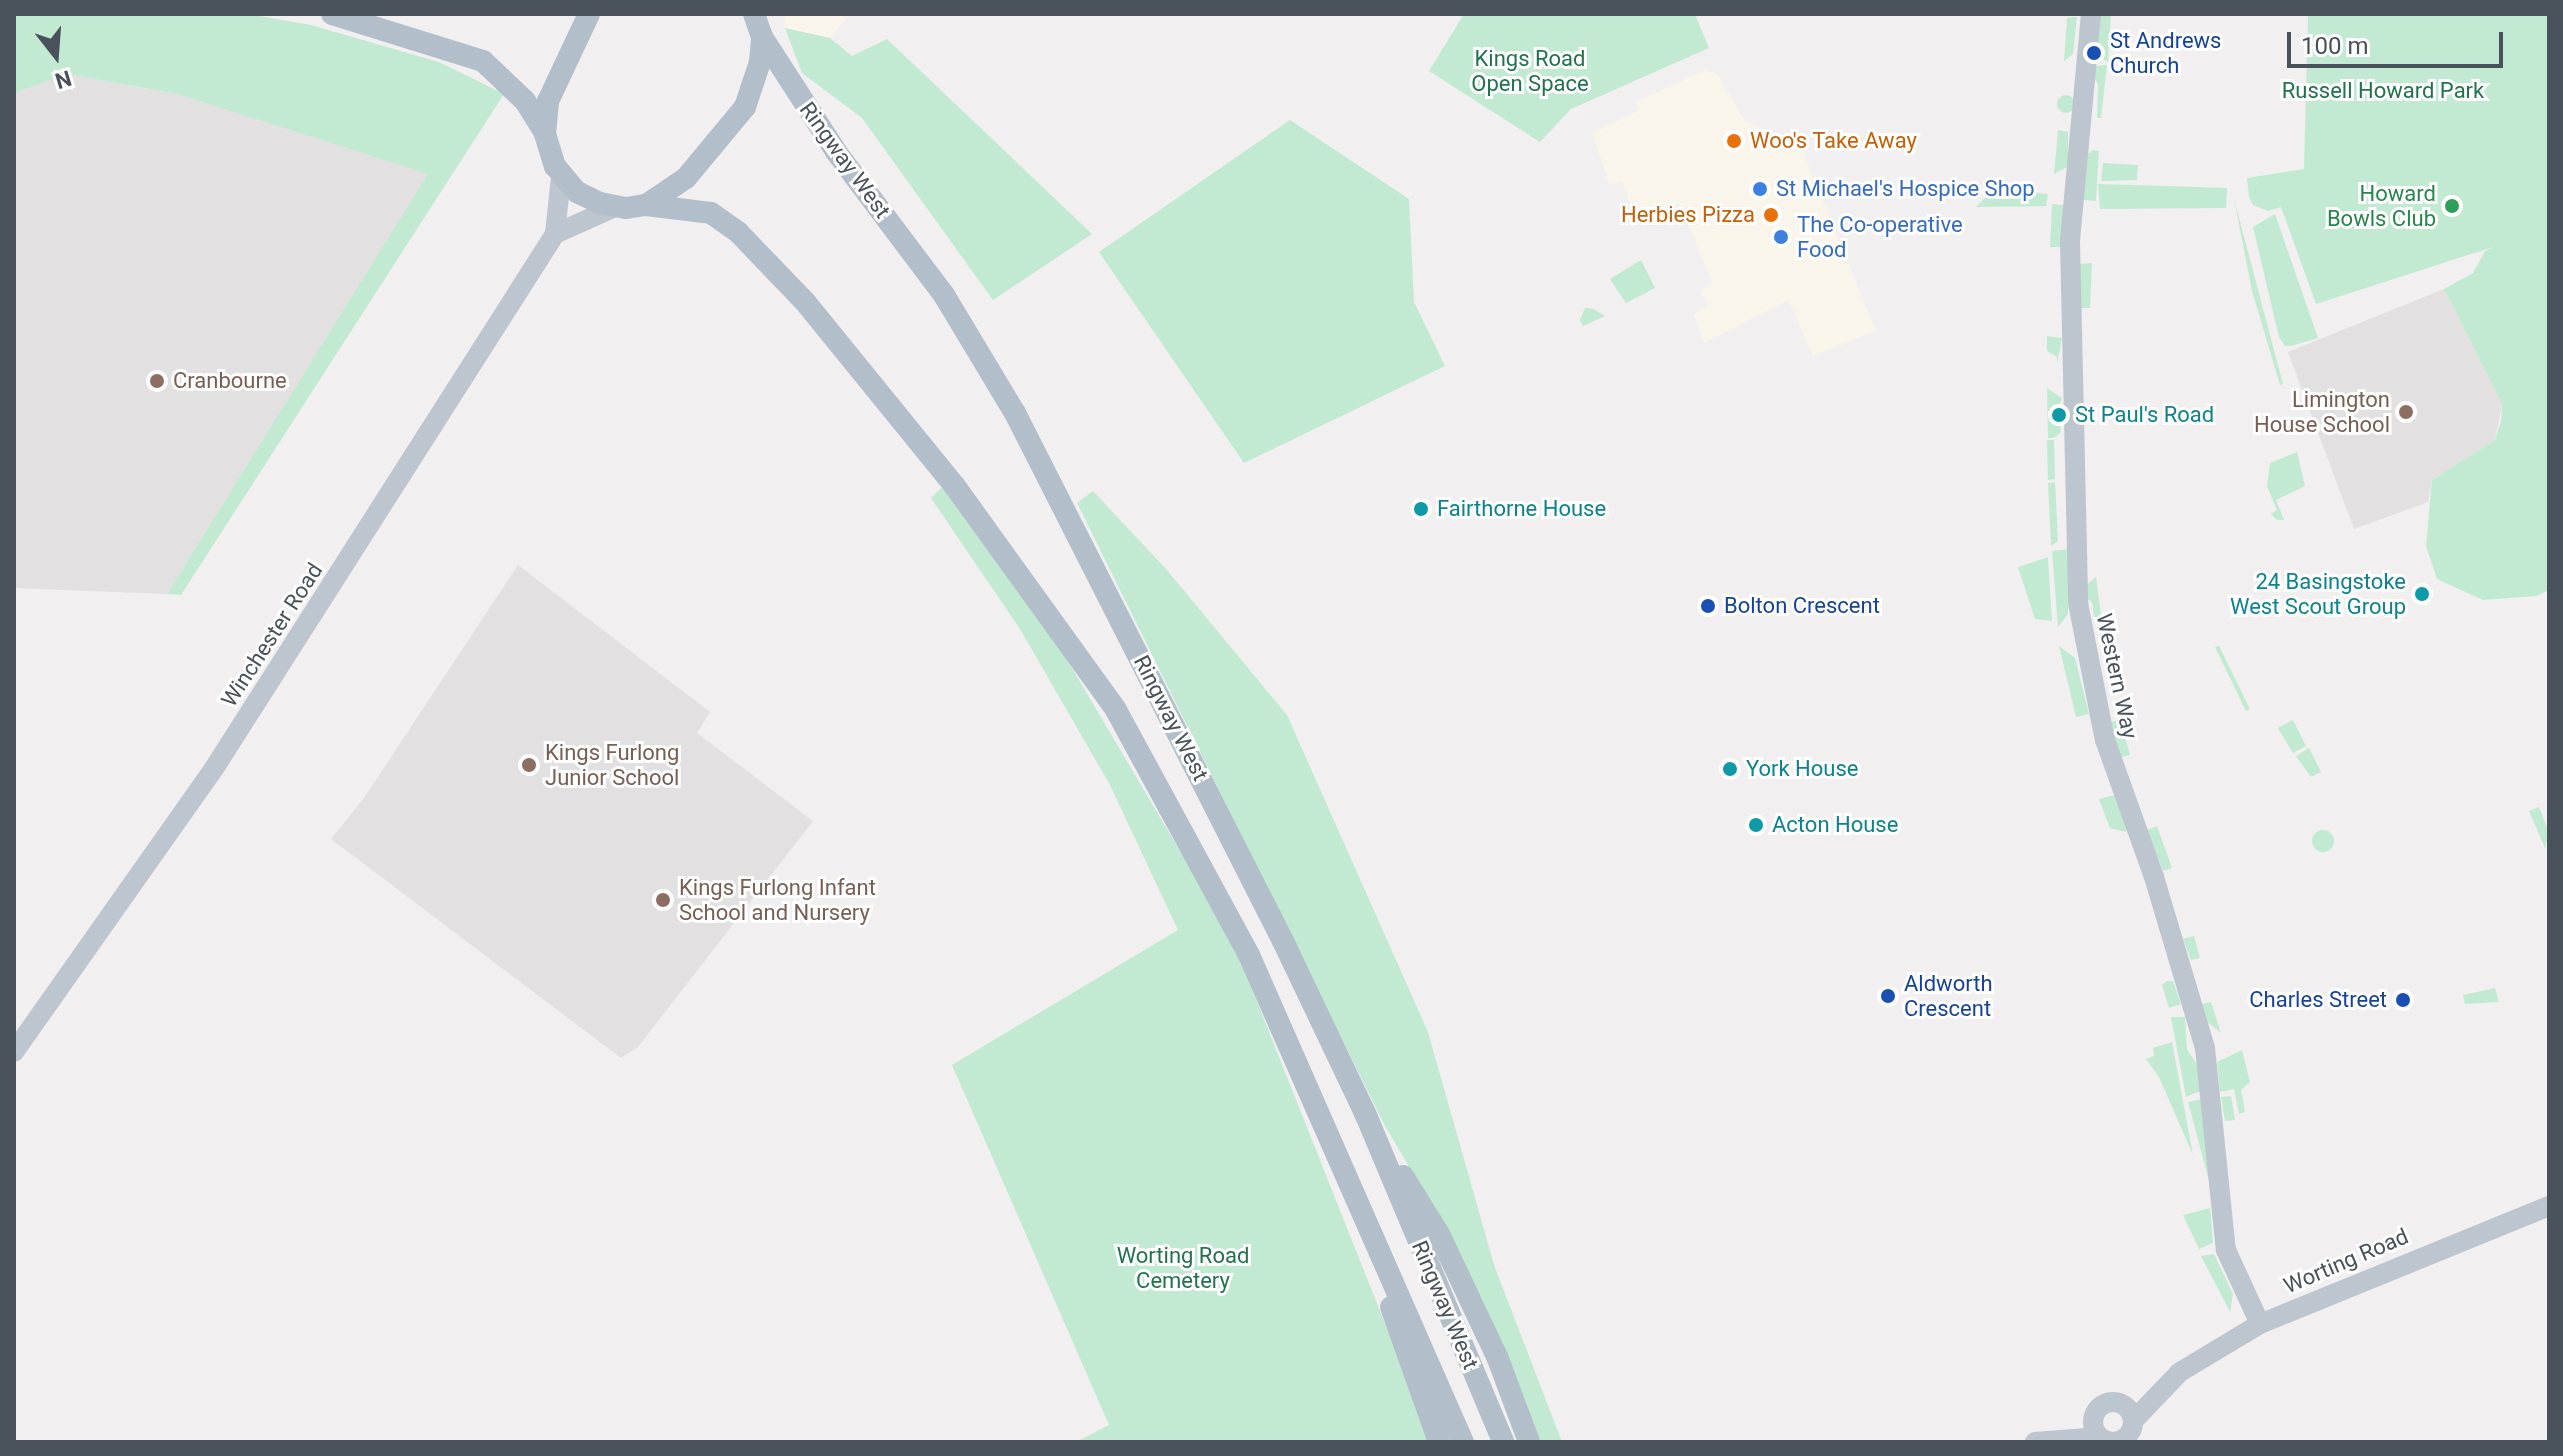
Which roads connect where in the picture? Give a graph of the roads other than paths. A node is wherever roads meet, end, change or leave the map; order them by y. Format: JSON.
{"nodes":[{"id":1,"x":332,"y":14,"type":"edge"},
{"id":2,"x":589,"y":14,"type":"edge"},
{"id":3,"x":754,"y":14,"type":"edge"},
{"id":4,"x":2091,"y":14,"type":"edge"},
{"id":5,"x":762,"y":37,"type":"junction"},
{"id":6,"x":545,"y":134,"type":"junction"},
{"id":7,"x":561,"y":177,"type":"junction"},
{"id":8,"x":646,"y":205,"type":"junction"},
{"id":9,"x":617,"y":206,"type":"junction"},
{"id":10,"x":555,"y":234,"type":"junction"},
{"id":11,"x":14,"y":1052,"type":"edge"},
{"id":12,"x":1365,"y":1113,"type":"junction"},
{"id":13,"x":1327,"y":1126,"type":"junction"},
{"id":14,"x":2549,"y":1206,"type":"edge"},
{"id":15,"x":2260,"y":1324,"type":"junction"},
{"id":16,"x":2128,"y":1413,"type":"junction"},
{"id":17,"x":1439,"y":1442,"type":"edge"},
{"id":18,"x":1463,"y":1442,"type":"edge"},
{"id":19,"x":1503,"y":1442,"type":"edge"},
{"id":20,"x":1529,"y":1442,"type":"edge"}],
"edges":[{"from":1,"to":6,"type":"main road"},
{"from":2,"to":6,"type":"main road"},
{"from":3,"to":5,"type":"main road"},
{"from":4,"to":15,"type":"street","name":"Western Way"},
{"from":5,"to":8,"type":"main road"},
{"from":5,"to":12,"type":"main road","name":"Ringway West"},
{"from":6,"to":7,"type":"main road"},
{"from":7,"to":9,"type":"main road"},
{"from":7,"to":10,"type":"street","name":"Winchester Road"},
{"from":8,"to":9,"type":"main road","name":"Ringway West"},
{"from":8,"to":13,"type":"main road","name":"Ringway West"},
{"from":9,"to":10,"type":"street"},
{"from":10,"to":11,"type":"street","name":"Winchester Road"},
{"from":12,"to":19,"type":"main road","name":"Ringway West"},
{"from":12,"to":20,"type":"main road"},
{"from":13,"to":17,"type":"main road"},
{"from":13,"to":18,"type":"main road","name":"Ringway West"},
{"from":14,"to":15,"type":"street","name":"Worting Road"},
{"from":15,"to":16,"type":"street","name":"Worting Road"},
{"from":16,"to":16,"type":"street"}]}
